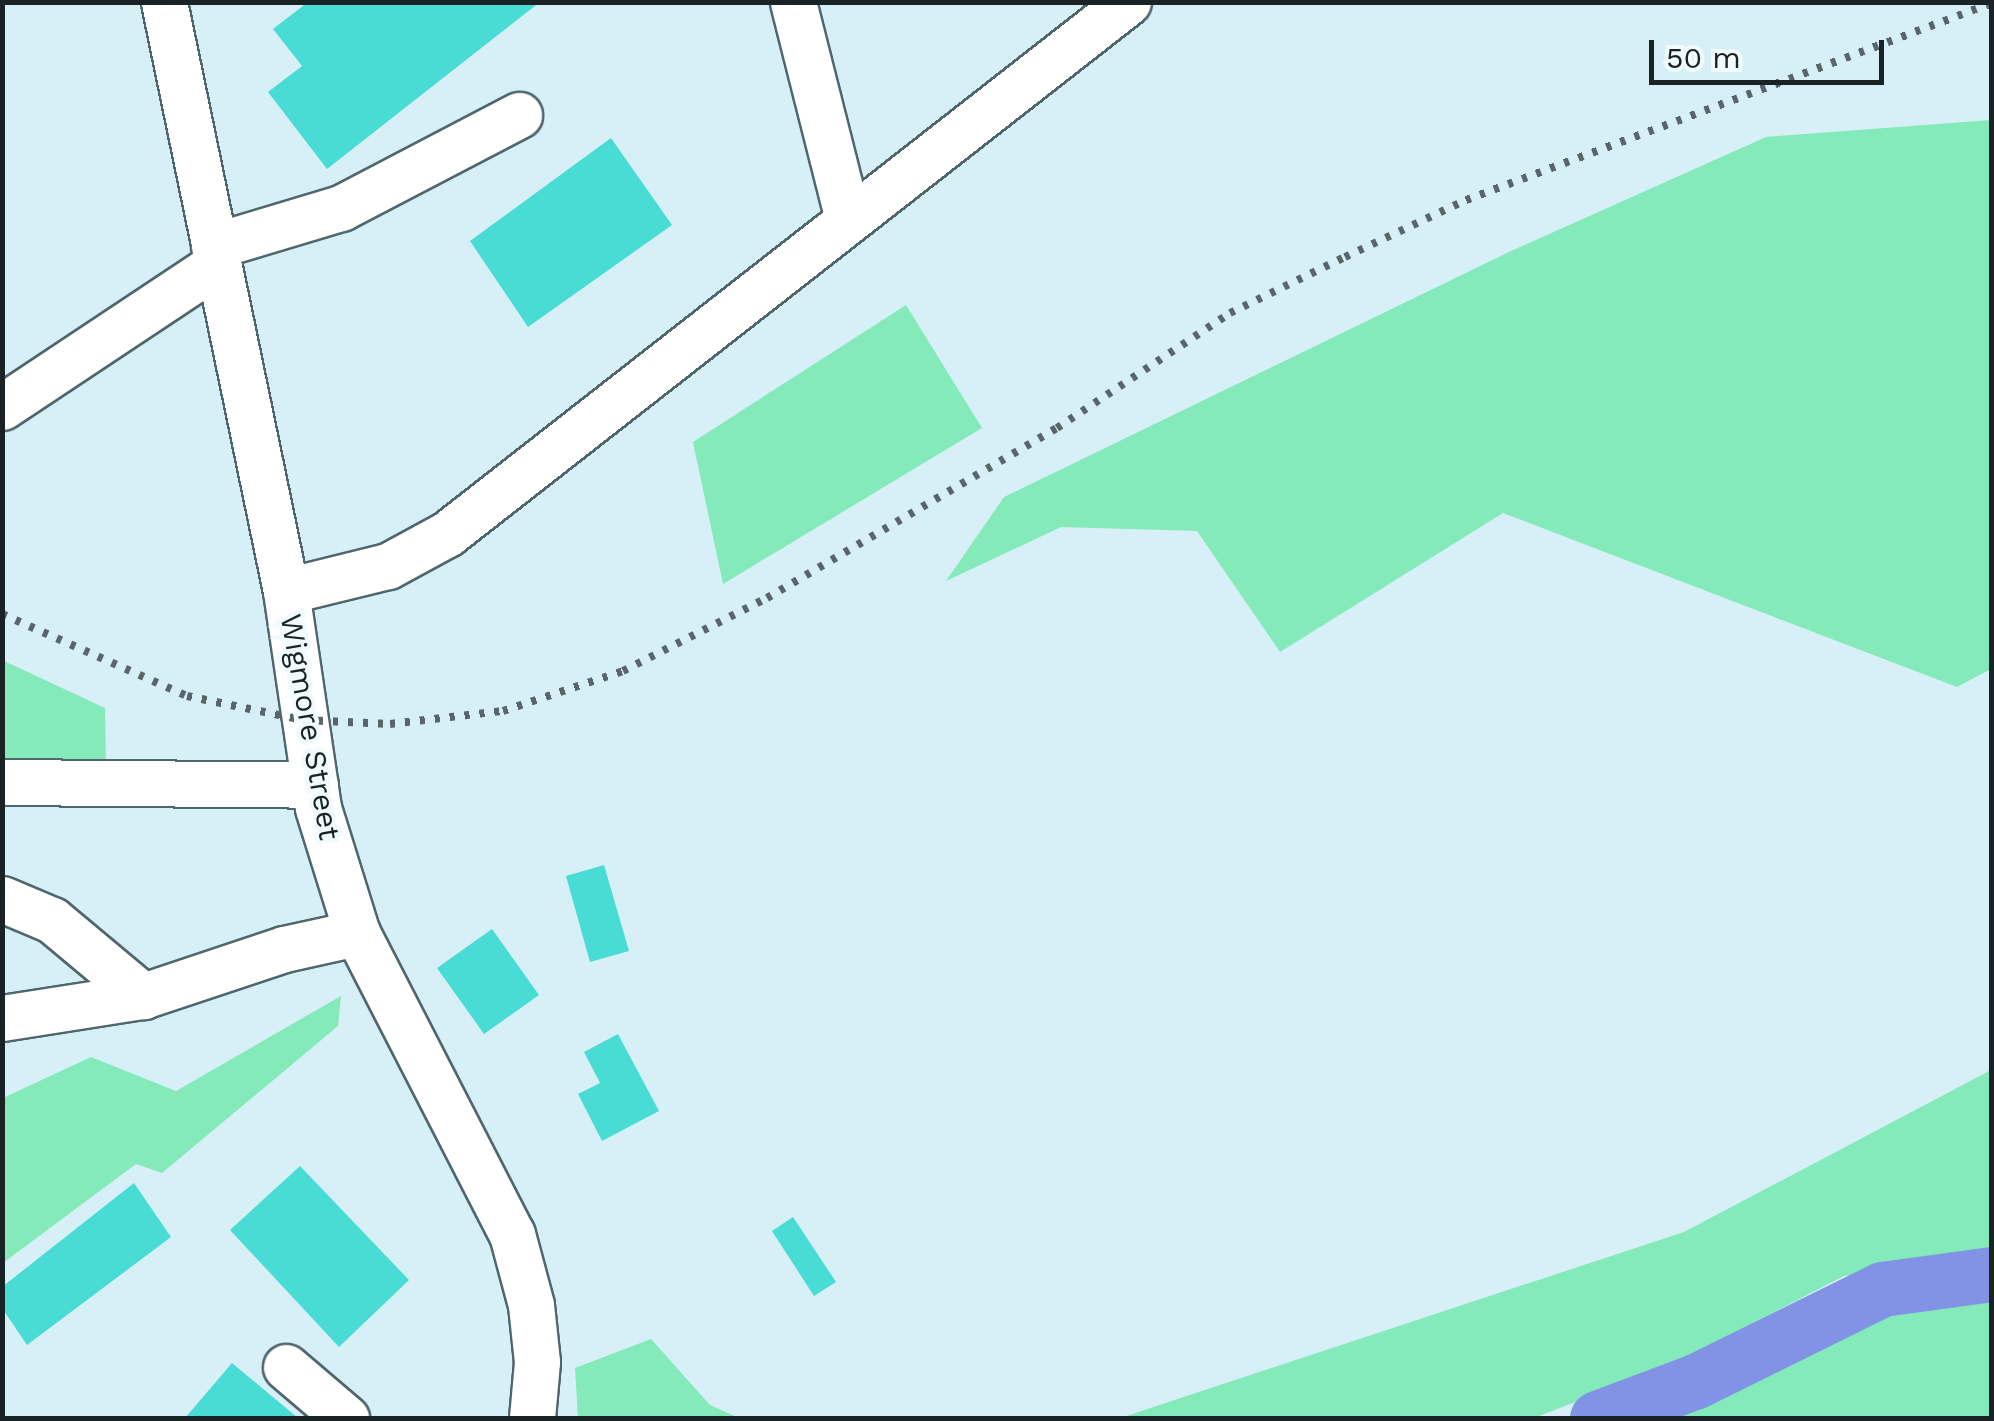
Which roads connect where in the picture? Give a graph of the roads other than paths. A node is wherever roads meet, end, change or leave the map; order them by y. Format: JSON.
{"nodes":[{"id":1,"x":164,"y":2,"type":"edge"},
{"id":2,"x":793,"y":2,"type":"edge"},
{"id":3,"x":1128,"y":2,"type":"edge"},
{"id":4,"x":518,"y":115,"type":"dead end"},
{"id":5,"x":848,"y":218,"type":"junction"},
{"id":6,"x":215,"y":255,"type":"junction"},
{"id":7,"x":2,"y":407,"type":"edge"},
{"id":8,"x":286,"y":591,"type":"junction"},
{"id":9,"x":2,"y":782,"type":"edge"},
{"id":10,"x":315,"y":785,"type":"junction"},
{"id":11,"x":2,"y":899,"type":"edge"},
{"id":12,"x":357,"y":933,"type":"junction"},
{"id":13,"x":143,"y":996,"type":"junction"},
{"id":14,"x":2,"y":1018,"type":"edge"},
{"id":15,"x":286,"y":1367,"type":"dead end"},
{"id":16,"x":346,"y":1418,"type":"edge"},
{"id":17,"x":532,"y":1418,"type":"edge"}],
"edges":[{"from":1,"to":6,"type":"street","name":"Wigmore Street"},
{"from":2,"to":5,"type":"street"},
{"from":3,"to":5,"type":"street"},
{"from":4,"to":6,"type":"street"},
{"from":5,"to":8,"type":"street"},
{"from":6,"to":7,"type":"street"},
{"from":6,"to":8,"type":"street","name":"Wigmore Street"},
{"from":8,"to":10,"type":"street","name":"Wigmore Street"},
{"from":9,"to":10,"type":"street"},
{"from":10,"to":12,"type":"street","name":"Wigmore Street"},
{"from":11,"to":13,"type":"street"},
{"from":12,"to":13,"type":"street"},
{"from":12,"to":17,"type":"street","name":"Wigmore Street"},
{"from":13,"to":14,"type":"street"},
{"from":15,"to":16,"type":"street"}]}
